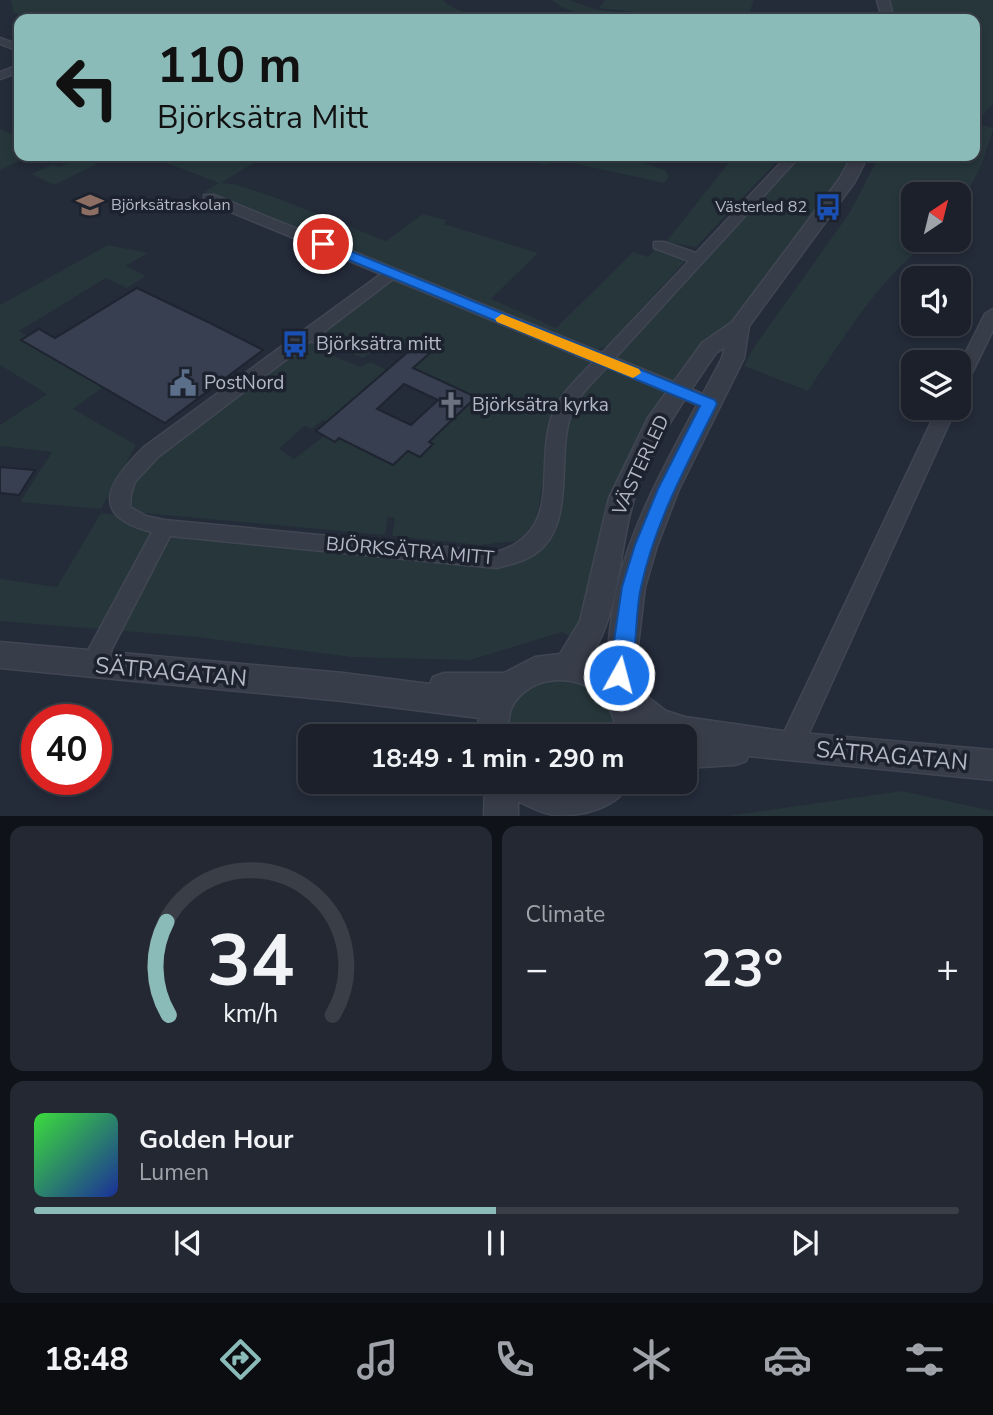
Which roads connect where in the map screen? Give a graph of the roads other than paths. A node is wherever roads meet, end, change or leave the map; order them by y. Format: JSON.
{"nodes":[{"id":1,"x":789,"y":161,"type":"edge"},
{"id":2,"x":852,"y":161,"type":"edge"},
{"id":3,"x":209,"y":198,"type":"dead end"},
{"id":4,"x":659,"y":245,"type":"dead end"},
{"id":5,"x":698,"y":260,"type":"junction"},
{"id":6,"x":392,"y":273,"type":"junction"},
{"id":7,"x":993,"y":314,"type":"edge"},
{"id":8,"x":739,"y":326,"type":"junction"},
{"id":9,"x":308,"y":334,"type":"junction"},
{"id":10,"x":332,"y":345,"type":"dead end"},
{"id":11,"x":971,"y":359,"type":"edge"},
{"id":12,"x":604,"y":361,"type":"junction"},
{"id":13,"x":679,"y":391,"type":"junction"},
{"id":14,"x":709,"y":404,"type":"junction"},
{"id":15,"x":941,"y":420,"type":"edge"},
{"id":16,"x":164,"y":528,"type":"junction"},
{"id":17,"x":0,"y":655,"type":"edge"},
{"id":18,"x":92,"y":665,"type":"junction"},
{"id":19,"x":568,"y":666,"type":"junction"},
{"id":20,"x":617,"y":692,"type":"junction"},
{"id":21,"x":502,"y":696,"type":"junction"},
{"id":22,"x":494,"y":724,"type":"edge"},
{"id":23,"x":633,"y":724,"type":"edge"},
{"id":24,"x":790,"y":747,"type":"junction"},
{"id":25,"x":697,"y":751,"type":"edge"},
{"id":26,"x":993,"y":765,"type":"edge"},
{"id":27,"x":501,"y":794,"type":"edge"},
{"id":28,"x":536,"y":794,"type":"edge"},
{"id":29,"x":596,"y":794,"type":"edge"},
{"id":30,"x":560,"y":809,"type":"edge"},
{"id":31,"x":501,"y":816,"type":"edge"}],
"edges":[{"from":1,"to":5,"type":"street","name":"BJÖRKSÄTRA MITT"},
{"from":2,"to":8,"type":"street","name":"VÄSTERLED"},
{"from":3,"to":6,"type":"street"},
{"from":4,"to":5,"type":"street"},
{"from":5,"to":12,"type":"street","name":"BJÖRKSÄTRA MITT"},
{"from":6,"to":9,"type":"street","name":"BJÖRKSÄTRA MITT"},
{"from":6,"to":12,"type":"street"},
{"from":7,"to":11,"type":"street"},
{"from":8,"to":13,"type":"street","name":"VÄSTERLED"},
{"from":8,"to":14,"type":"street","name":"VÄSTERLED"},
{"from":9,"to":10,"type":"street"},
{"from":9,"to":16,"type":"street","name":"BJÖRKSÄTRA MITT"},
{"from":12,"to":13,"type":"street"},
{"from":12,"to":16,"type":"street","name":"BJÖRKSÄTRA MITT"},
{"from":13,"to":14,"type":"street"},
{"from":13,"to":19,"type":"street","name":"VÄSTERLED"},
{"from":14,"to":20,"type":"street","name":"VÄSTERLED"},
{"from":15,"to":24,"type":"street"},
{"from":16,"to":18,"type":"street"},
{"from":17,"to":18,"type":"street","name":"SÄTRAGATAN"},
{"from":18,"to":21,"type":"street","name":"SÄTRAGATAN"},
{"from":19,"to":20,"type":"street","name":"SÄTRAGATAN"},
{"from":19,"to":21,"type":"street"},
{"from":20,"to":23,"type":"street"},
{"from":20,"to":24,"type":"street","name":"SÄTRAGATAN"},
{"from":21,"to":22,"type":"street"},
{"from":24,"to":25,"type":"street","name":"SÄTRAGATAN"},
{"from":24,"to":26,"type":"street","name":"SÄTRAGATAN"},
{"from":27,"to":31,"type":"street"},
{"from":28,"to":30,"type":"street"},
{"from":29,"to":30,"type":"street"}]}
